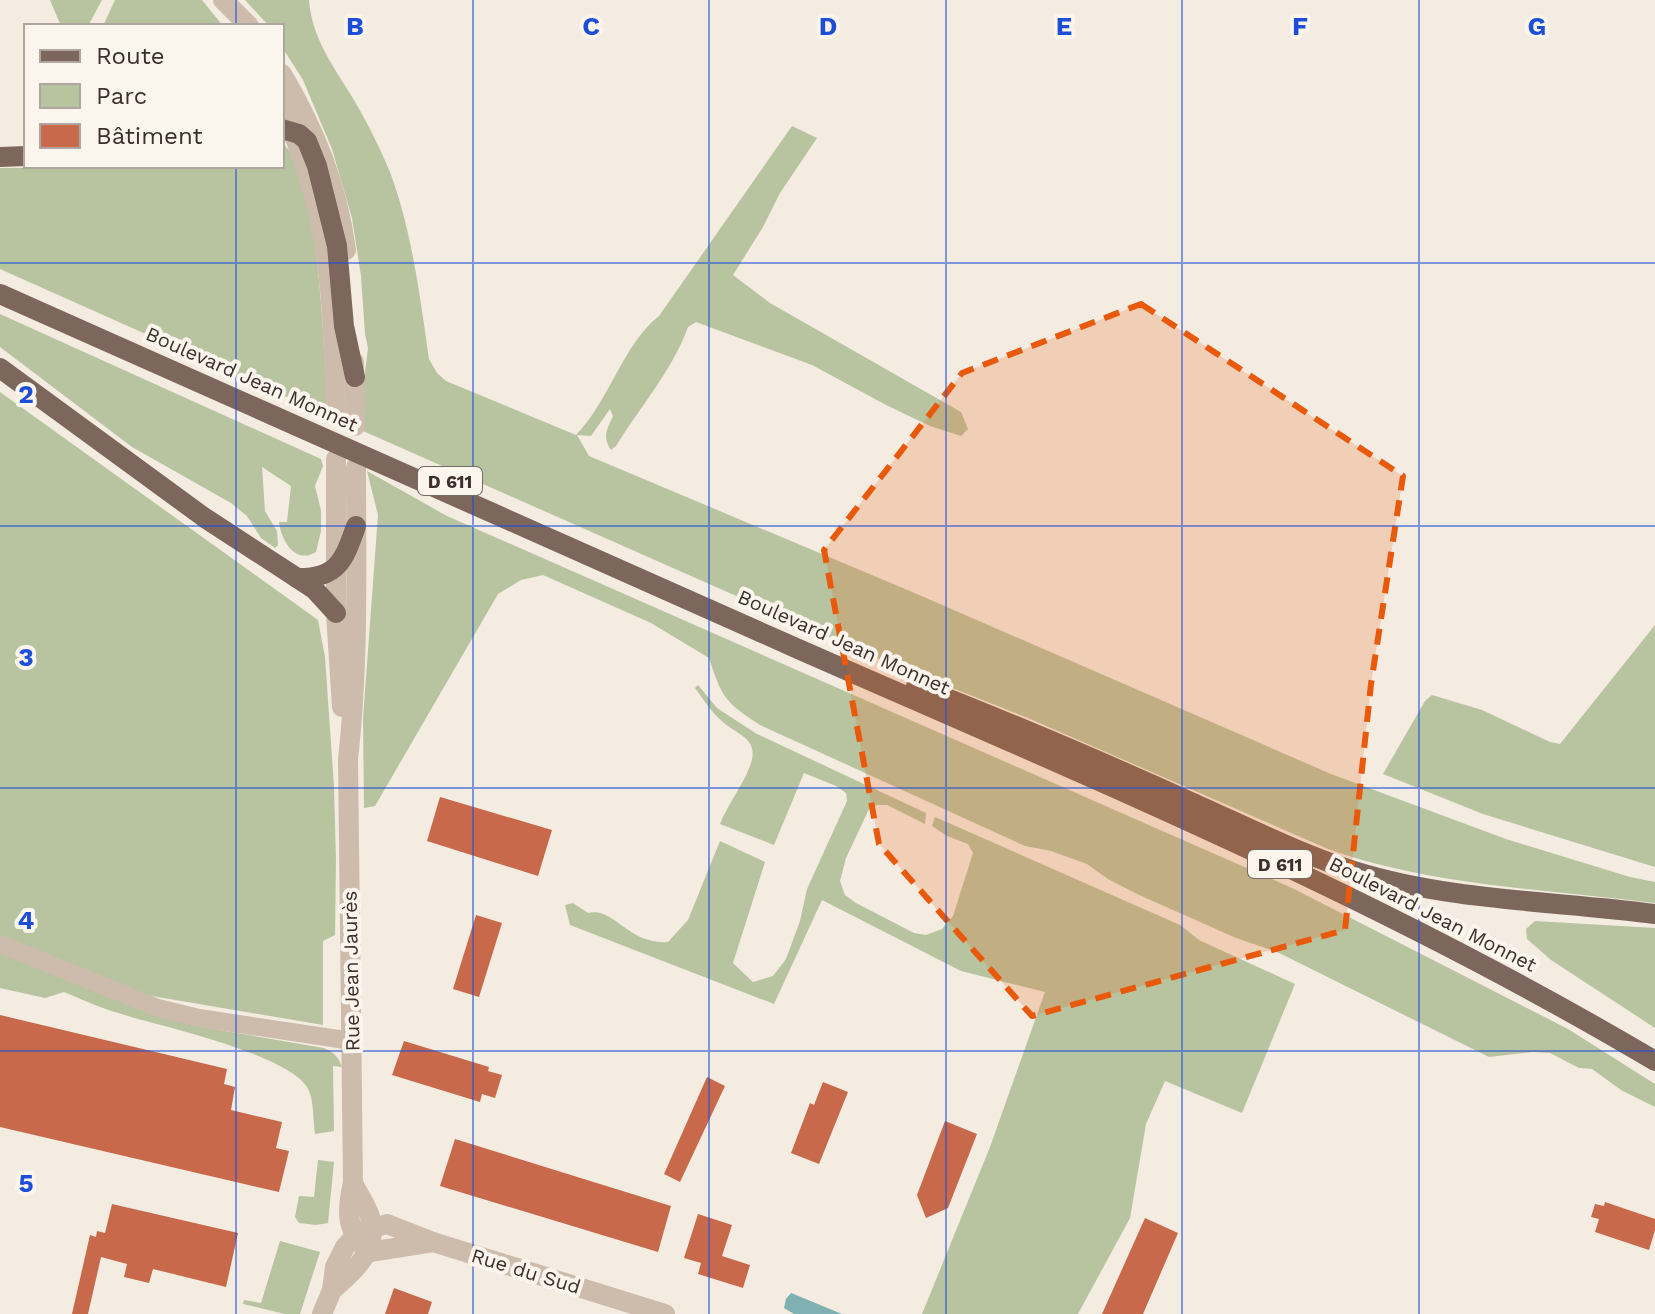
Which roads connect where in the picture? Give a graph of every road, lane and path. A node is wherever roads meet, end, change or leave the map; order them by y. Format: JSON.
{"nodes":[{"id":1,"x":224,"y":1,"type":"edge"},
{"id":2,"x":236,"y":24,"type":"edge"},
{"id":3,"x":247,"y":24,"type":"edge"},
{"id":4,"x":284,"y":78,"type":"edge"},
{"id":5,"x":287,"y":130,"type":"edge"},
{"id":6,"x":24,"y":156,"type":"edge"},
{"id":7,"x":0,"y":157,"type":"edge"},
{"id":8,"x":0,"y":283,"type":"edge"},
{"id":9,"x":0,"y":294,"type":"edge"},
{"id":10,"x":0,"y":368,"type":"edge"},
{"id":11,"x":355,"y":377,"type":"junction"},
{"id":12,"x":335,"y":417,"type":"dead end"},
{"id":13,"x":355,"y":426,"type":"dead end"},
{"id":14,"x":336,"y":459,"type":"dead end"},
{"id":15,"x":356,"y":467,"type":"dead end"},
{"id":16,"x":356,"y":526,"type":"junction"},
{"id":17,"x":337,"y":567,"type":"junction"},
{"id":18,"x":297,"y":578,"type":"junction"},
{"id":19,"x":336,"y":613,"type":"junction"},
{"id":20,"x":899,"y":680,"type":"junction"},
{"id":21,"x":348,"y":759,"type":"junction"},
{"id":22,"x":1655,"y":914,"type":"edge"},
{"id":23,"x":0,"y":944,"type":"edge"},
{"id":24,"x":352,"y":1041,"type":"junction"},
{"id":25,"x":1655,"y":1048,"type":"edge"},
{"id":26,"x":1655,"y":1061,"type":"edge"},
{"id":27,"x":370,"y":1225,"type":"junction"},
{"id":28,"x":433,"y":1242,"type":"junction"},
{"id":29,"x":370,"y":1252,"type":"junction"},
{"id":30,"x":332,"y":1290,"type":"junction"},
{"id":31,"x":322,"y":1314,"type":"edge"},
{"id":32,"x":665,"y":1314,"type":"edge"}],
"edges":[{"from":1,"to":2,"type":"street"},
{"from":1,"to":3,"type":"street"},
{"from":4,"to":11,"type":"street"},
{"from":5,"to":11,"type":"main road"},
{"from":5,"to":12,"type":"street"},
{"from":6,"to":7,"type":"main road"},
{"from":8,"to":20,"type":"main road","name":"Boulevard Jean Monnet","number":"D 611"},
{"from":9,"to":26,"type":"main road","name":"Boulevard Jean Monnet","number":"D 611"},
{"from":10,"to":18,"type":"main road"},
{"from":11,"to":13,"type":"street"},
{"from":14,"to":17,"type":"street","name":"Rue Jean Jaurès"},
{"from":15,"to":16,"type":"street","name":"Rue Jean Jaurès"},
{"from":16,"to":17,"type":"main road"},
{"from":16,"to":21,"type":"street","name":"Rue Jean Jaurès"},
{"from":17,"to":18,"type":"main road"},
{"from":17,"to":19,"type":"street","name":"Rue Jean Jaurès"},
{"from":18,"to":19,"type":"main road"},
{"from":19,"to":21,"type":"street","name":"Rue Jean Jaurès"},
{"from":20,"to":22,"type":"main road"},
{"from":20,"to":25,"type":"main road","name":"Boulevard Jean Monnet","number":"D 611"},
{"from":21,"to":24,"type":"street","name":"Rue Jean Jaurès"},
{"from":23,"to":24,"type":"street"},
{"from":24,"to":27,"type":"street","name":"Rue Jean Jaurès"},
{"from":27,"to":28,"type":"street","name":"Rue du Sud"},
{"from":27,"to":29,"type":"street","name":"Rue Jean Jaurès"},
{"from":27,"to":30,"type":"street"},
{"from":28,"to":29,"type":"street","name":"Rue du Sud"},
{"from":28,"to":32,"type":"street","name":"Rue du Sud"},
{"from":29,"to":30,"type":"street"},
{"from":30,"to":31,"type":"street"}]}
